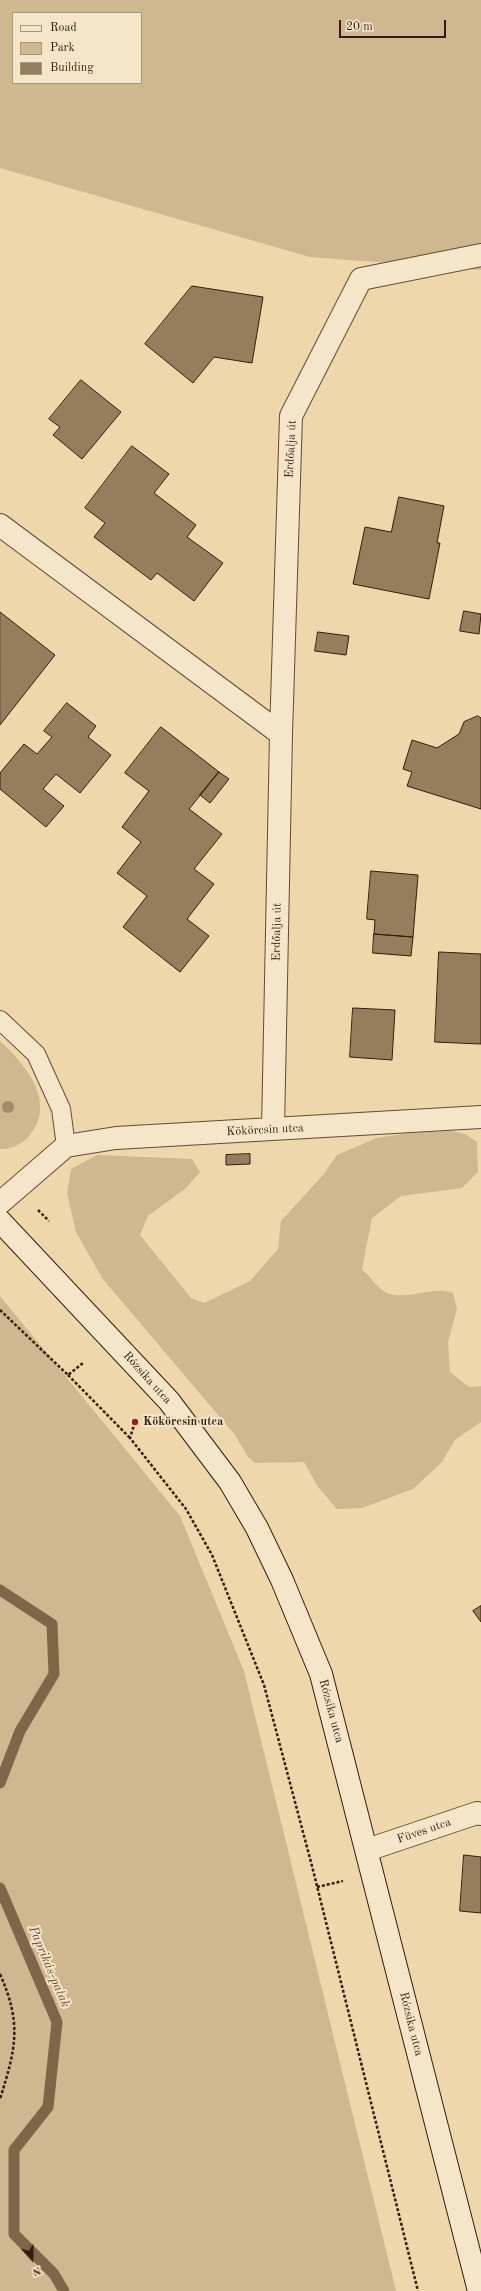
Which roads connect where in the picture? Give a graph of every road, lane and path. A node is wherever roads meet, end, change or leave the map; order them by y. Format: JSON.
{"nodes":[{"id":1,"x":481,"y":255,"type":"edge"},
{"id":2,"x":0,"y":525,"type":"edge"},
{"id":3,"x":281,"y":734,"type":"junction"},
{"id":4,"x":0,"y":1020,"type":"edge"},
{"id":5,"x":481,"y":1117,"type":"edge"},
{"id":6,"x":273,"y":1129,"type":"junction"},
{"id":7,"x":66,"y":1146,"type":"junction"},
{"id":8,"x":0,"y":1203,"type":"edge"},
{"id":9,"x":0,"y":1221,"type":"edge"},
{"id":10,"x":0,"y":1310,"type":"edge"},
{"id":11,"x":83,"y":1363,"type":"dead end"},
{"id":12,"x":68,"y":1375,"type":"junction"},
{"id":13,"x":135,"y":1422,"type":"dead end"},
{"id":14,"x":130,"y":1438,"type":"junction"},
{"id":15,"x":480,"y":1813,"type":"edge"},
{"id":16,"x":367,"y":1850,"type":"junction"},
{"id":17,"x":0,"y":1974,"type":"edge"},
{"id":18,"x":0,"y":2099,"type":"edge"},
{"id":19,"x":418,"y":2291,"type":"edge"},
{"id":20,"x":479,"y":2291,"type":"edge"}],
"edges":[{"from":1,"to":3,"type":"street","name":"Erdőalja út"},
{"from":2,"to":3,"type":"street"},
{"from":3,"to":6,"type":"street","name":"Erdőalja út"},
{"from":4,"to":7,"type":"lane"},
{"from":5,"to":6,"type":"street","name":"Kökörcsin utca"},
{"from":6,"to":7,"type":"street","name":"Kökörcsin utca"},
{"from":7,"to":8,"type":"street"},
{"from":9,"to":16,"type":"street","name":"Rózsika utca"},
{"from":10,"to":12,"type":"path"},
{"from":11,"to":12,"type":"path"},
{"from":12,"to":14,"type":"path"},
{"from":13,"to":14,"type":"path"},
{"from":14,"to":19,"type":"path"},
{"from":15,"to":16,"type":"street","name":"Füves utca"},
{"from":16,"to":20,"type":"street","name":"Rózsika utca"},
{"from":17,"to":18,"type":"path"}]}
